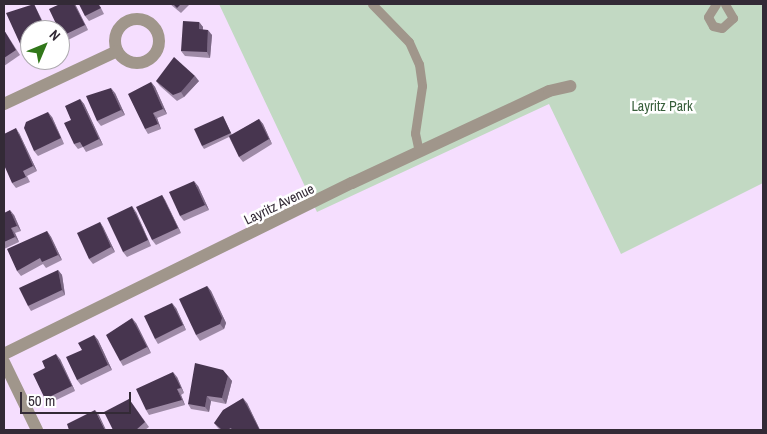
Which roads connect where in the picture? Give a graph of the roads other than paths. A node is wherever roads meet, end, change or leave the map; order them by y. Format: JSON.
{"nodes":[{"id":1,"x":372,"y":4,"type":"edge"},
{"id":2,"x":716,"y":4,"type":"edge"},
{"id":3,"x":725,"y":4,"type":"edge"},
{"id":4,"x":710,"y":22,"type":"junction"},
{"id":5,"x":700,"y":26,"type":"dead end"},
{"id":6,"x":117,"y":51,"type":"dead end"},
{"id":7,"x":570,"y":86,"type":"dead end"},
{"id":8,"x":4,"y":104,"type":"edge"},
{"id":9,"x":419,"y":152,"type":"junction"},
{"id":10,"x":4,"y":354,"type":"edge"},
{"id":11,"x":4,"y":362,"type":"edge"},
{"id":12,"x":37,"y":430,"type":"edge"}],
"edges":[{"from":1,"to":9,"type":"lane"},
{"from":2,"to":4,"type":"lane"},
{"from":3,"to":4,"type":"lane"},
{"from":4,"to":5,"type":"lane"},
{"from":6,"to":8,"type":"street"},
{"from":7,"to":9,"type":"street","name":"Layritz Avenue"},
{"from":9,"to":10,"type":"street","name":"Layritz Avenue"},
{"from":11,"to":12,"type":"street"}]}
